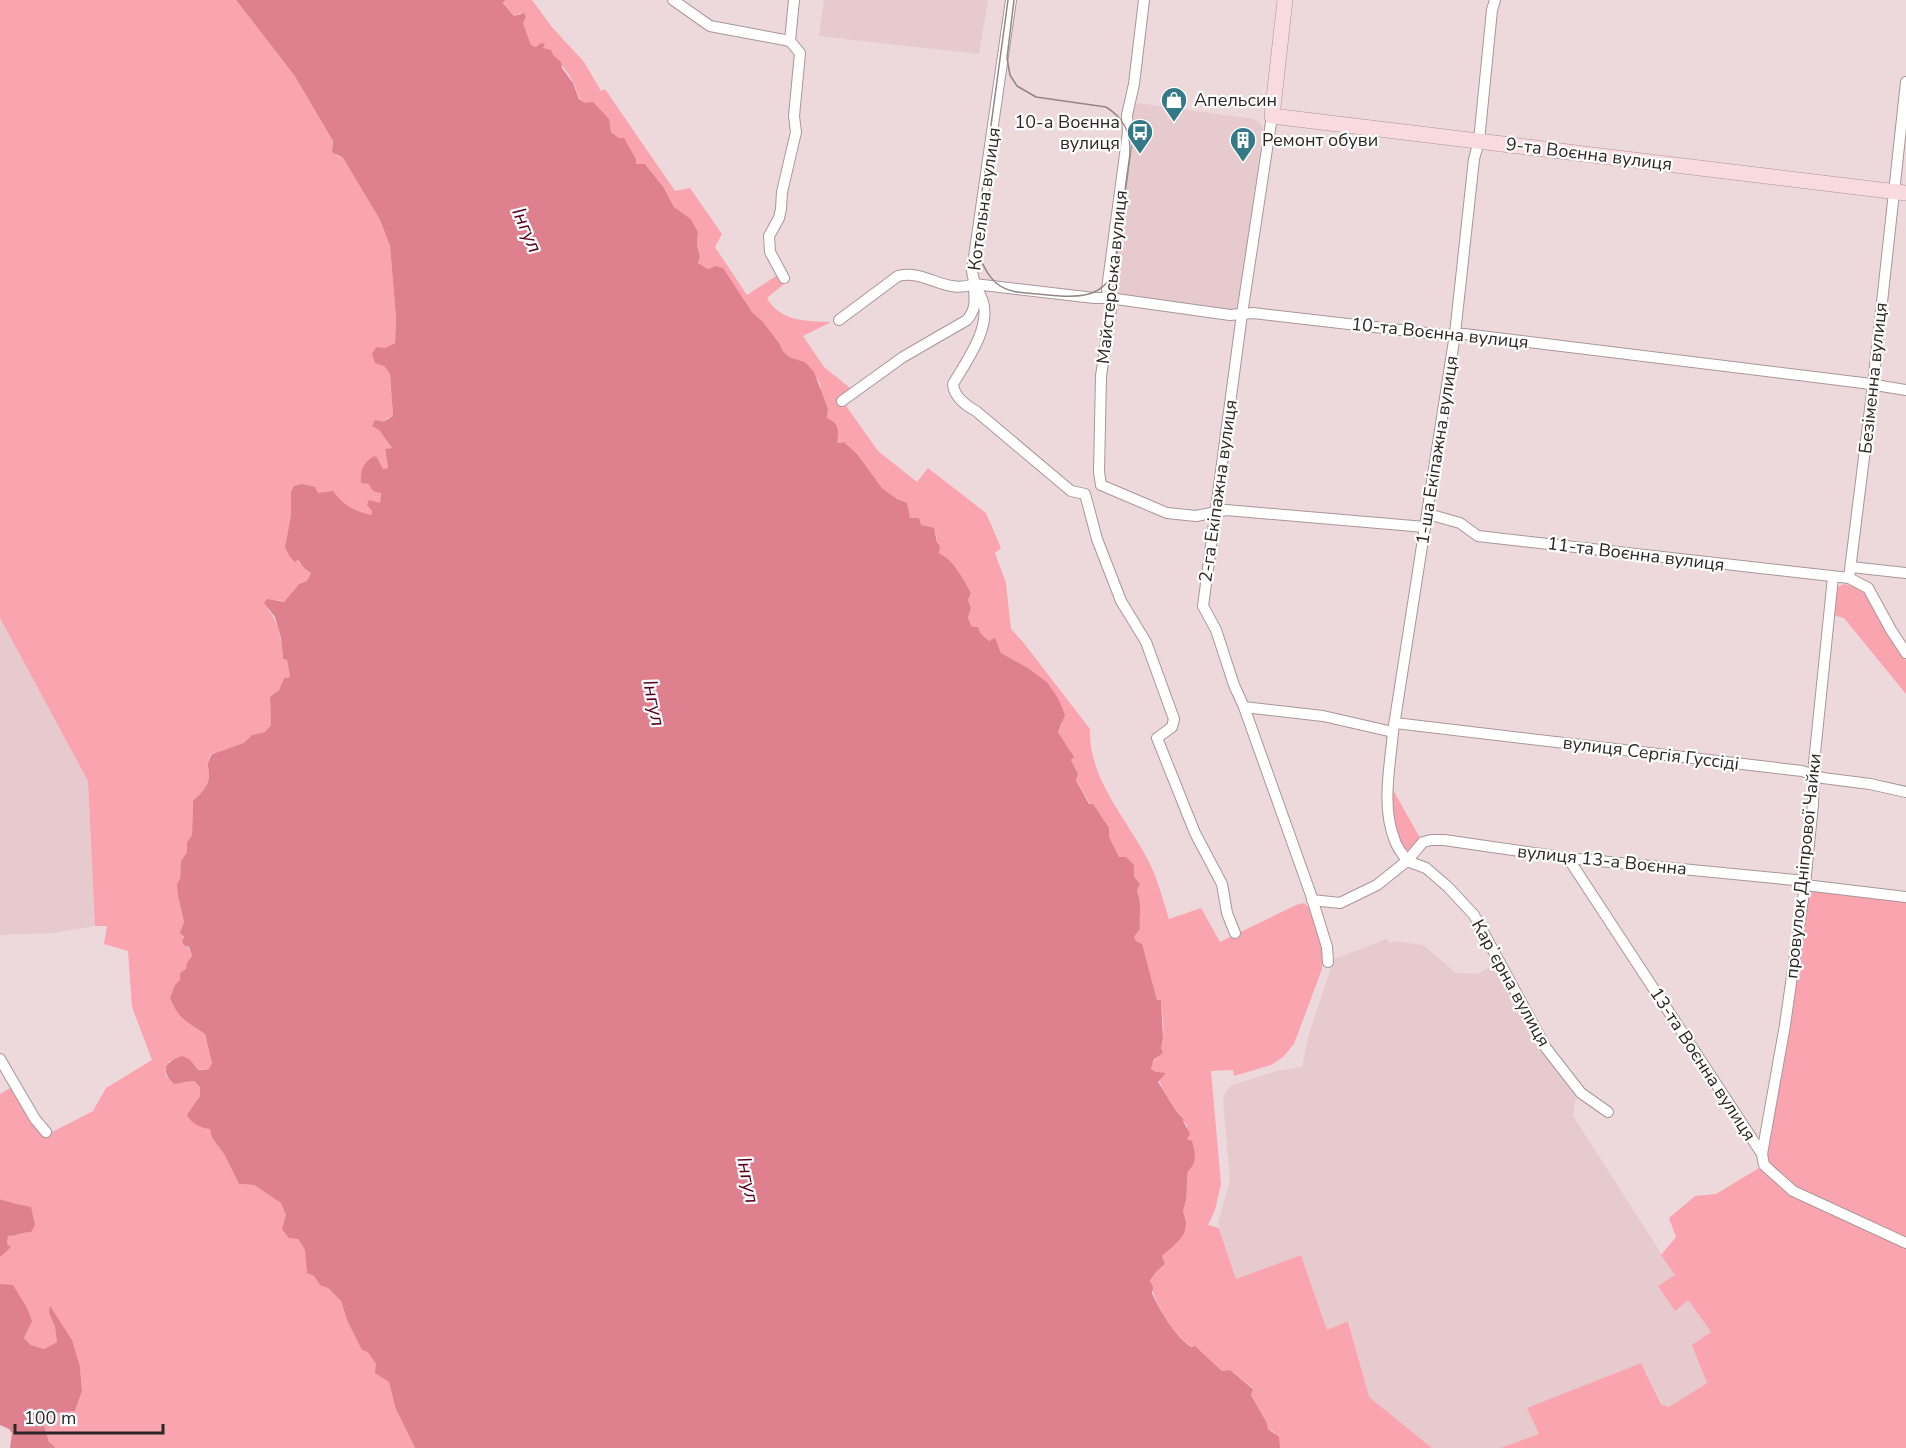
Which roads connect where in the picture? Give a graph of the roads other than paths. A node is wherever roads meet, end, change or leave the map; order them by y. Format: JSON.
{"nodes":[{"id":1,"x":673,"y":0,"type":"edge"},
{"id":2,"x":794,"y":0,"type":"edge"},
{"id":3,"x":1011,"y":0,"type":"edge"},
{"id":4,"x":1144,"y":0,"type":"edge"},
{"id":5,"x":1285,"y":0,"type":"edge"},
{"id":6,"x":1495,"y":0,"type":"edge"},
{"id":7,"x":790,"y":40,"type":"junction"},
{"id":8,"x":1906,"y":82,"type":"edge"},
{"id":9,"x":1272,"y":116,"type":"junction"},
{"id":10,"x":1479,"y":141,"type":"junction"},
{"id":11,"x":1900,"y":192,"type":"edge"},
{"id":12,"x":784,"y":278,"type":"dead end"},
{"id":13,"x":974,"y":284,"type":"junction"},
{"id":14,"x":1109,"y":298,"type":"junction"},
{"id":15,"x":1242,"y":314,"type":"junction"},
{"id":16,"x":839,"y":320,"type":"dead end"},
{"id":17,"x":1455,"y":334,"type":"junction"},
{"id":18,"x":1873,"y":385,"type":"junction"},
{"id":19,"x":1906,"y":390,"type":"edge"},
{"id":20,"x":842,"y":400,"type":"dead end"},
{"id":21,"x":1101,"y":485,"type":"junction"},
{"id":22,"x":1085,"y":494,"type":"junction"},
{"id":23,"x":1215,"y":513,"type":"junction"},
{"id":24,"x":1428,"y":514,"type":"junction"},
{"id":25,"x":1425,"y":527,"type":"junction"},
{"id":26,"x":1850,"y":572,"type":"junction"},
{"id":27,"x":1906,"y":573,"type":"edge"},
{"id":28,"x":1833,"y":577,"type":"junction"},
{"id":29,"x":1906,"y":653,"type":"edge"},
{"id":30,"x":1244,"y":707,"type":"junction"},
{"id":31,"x":1394,"y":728,"type":"junction"},
{"id":32,"x":1813,"y":775,"type":"junction"},
{"id":33,"x":1903,"y":792,"type":"edge"},
{"id":34,"x":1906,"y":802,"type":"edge"},
{"id":35,"x":1568,"y":858,"type":"junction"},
{"id":36,"x":1407,"y":861,"type":"junction"},
{"id":37,"x":1805,"y":883,"type":"junction"},
{"id":38,"x":1906,"y":897,"type":"edge"},
{"id":39,"x":1312,"y":900,"type":"junction"},
{"id":40,"x":1235,"y":933,"type":"dead end"},
{"id":41,"x":1328,"y":962,"type":"dead end"},
{"id":42,"x":0,"y":1059,"type":"edge"},
{"id":43,"x":1608,"y":1112,"type":"dead end"},
{"id":44,"x":46,"y":1132,"type":"dead end"},
{"id":45,"x":1762,"y":1154,"type":"junction"},
{"id":46,"x":1906,"y":1244,"type":"edge"}],
"edges":[{"from":1,"to":7,"type":"street"},
{"from":2,"to":7,"type":"street"},
{"from":3,"to":13,"type":"street","name":"Котельна вулиця"},
{"from":4,"to":14,"type":"street","name":"Майстерська вулиця"},
{"from":5,"to":9,"type":"street","name":"2-га Екіпажна вулиця"},
{"from":6,"to":10,"type":"street","name":"1-ша Екіпажна вулиця"},
{"from":7,"to":12,"type":"street"},
{"from":8,"to":11,"type":"street","name":"Безіменна вулиця"},
{"from":9,"to":10,"type":"street","name":"9-та Воєнна вулиця"},
{"from":9,"to":15,"type":"street","name":"2-га Екіпажна вулиця"},
{"from":10,"to":11,"type":"street","name":"9-та Воєнна вулиця"},
{"from":10,"to":17,"type":"street","name":"1-ша Екіпажна вулиця"},
{"from":11,"to":18,"type":"street","name":"Безіменна вулиця"},
{"from":13,"to":14,"type":"street","name":"10-та Воєнна вулиця"},
{"from":13,"to":16,"type":"street","name":"10-та Воєнна вулиця"},
{"from":13,"to":20,"type":"street"},
{"from":13,"to":22,"type":"street","name":"Котельна вулиця"},
{"from":14,"to":15,"type":"street","name":"10-та Воєнна вулиця"},
{"from":14,"to":21,"type":"street","name":"Майстерська вулиця"},
{"from":15,"to":17,"type":"street","name":"10-та Воєнна вулиця"},
{"from":15,"to":23,"type":"street","name":"2-га Екіпажна вулиця"},
{"from":17,"to":18,"type":"street","name":"10-та Воєнна вулиця"},
{"from":17,"to":24,"type":"street","name":"1-ша Екіпажна вулиця"},
{"from":18,"to":19,"type":"street","name":"10-та Воєнна вулиця"},
{"from":18,"to":26,"type":"street","name":"Безіменна вулиця"},
{"from":21,"to":22,"type":"street"},
{"from":21,"to":23,"type":"street"},
{"from":22,"to":40,"type":"street"},
{"from":23,"to":25,"type":"street"},
{"from":23,"to":30,"type":"street","name":"2-га Екіпажна вулиця"},
{"from":24,"to":25,"type":"street","name":"1-ша Екіпажна вулиця"},
{"from":24,"to":28,"type":"street","name":"11-та Воєнна вулиця"},
{"from":25,"to":31,"type":"street","name":"1-ша Екіпажна вулиця"},
{"from":26,"to":27,"type":"street","name":"11-та Воєнна вулиця"},
{"from":26,"to":28,"type":"street","name":"11-та Воєнна вулиця"},
{"from":26,"to":29,"type":"street"},
{"from":28,"to":32,"type":"street","name":"провулок Дніпрової Чайки"},
{"from":30,"to":31,"type":"street","name":"вулиця Сергія Гуссіді"},
{"from":30,"to":39,"type":"street","name":"2-га Екіпажна вулиця"},
{"from":31,"to":32,"type":"street","name":"вулиця Сергія Гуссіді"},
{"from":31,"to":36,"type":"street","name":"1-ша Екіпажна вулиця"},
{"from":32,"to":33,"type":"street","name":"вулиця Сергія Гуссіді"},
{"from":32,"to":37,"type":"street","name":"провулок Дніпрової Чайки"},
{"from":33,"to":34,"type":"street"},
{"from":35,"to":36,"type":"street","name":"вулиця 13-а Воєнна"},
{"from":35,"to":37,"type":"street","name":"вулиця 13-а Воєнна"},
{"from":35,"to":45,"type":"street","name":"13-та Воєнна вулиця"},
{"from":36,"to":39,"type":"street"},
{"from":36,"to":43,"type":"street","name":"Карʼєрна вулиця"},
{"from":37,"to":38,"type":"street","name":"вулиця 13-а Воєнна"},
{"from":37,"to":45,"type":"street","name":"провулок Дніпрової Чайки"},
{"from":39,"to":41,"type":"street","name":"2-га Екіпажна вулиця"},
{"from":42,"to":44,"type":"street"},
{"from":45,"to":46,"type":"street","name":"13-та Воєнна вулиця"}]}
